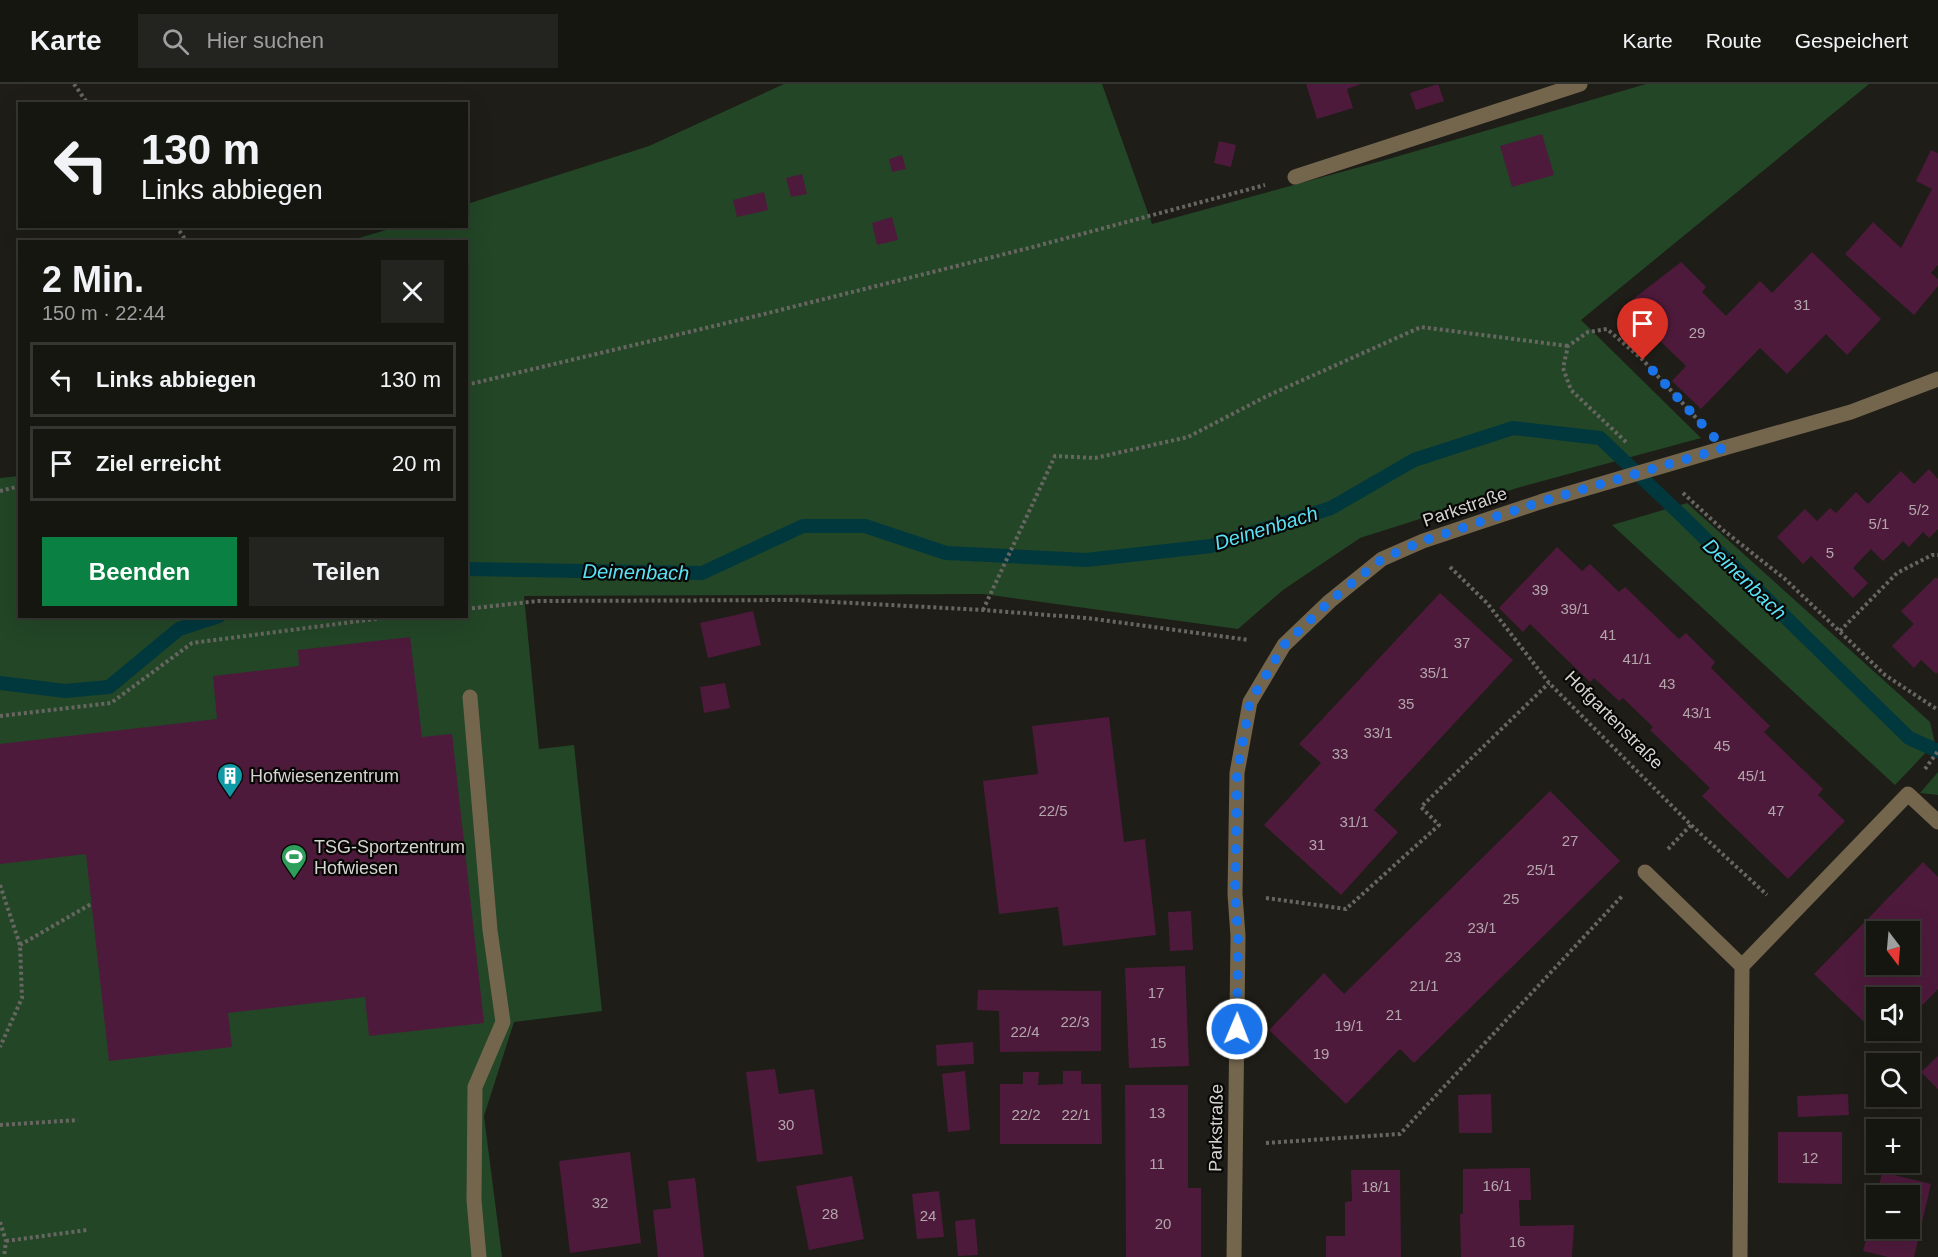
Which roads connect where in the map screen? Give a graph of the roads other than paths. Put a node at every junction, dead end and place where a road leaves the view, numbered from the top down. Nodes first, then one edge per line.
1 (1580, 84) edge
2 (1295, 177) road end
3 (1938, 379) edge
4 (470, 697) dead end
5 (1938, 822) edge
6 (1645, 872) road end
7 (1742, 966) junction
8 (479, 1257) edge
9 (1234, 1257) edge
10 (1740, 1257) edge

1 - 2 street
3 - 9 street, Parkstraße, bridge
4 - 8 street
5 - 7 street
6 - 7 street
7 - 10 street

